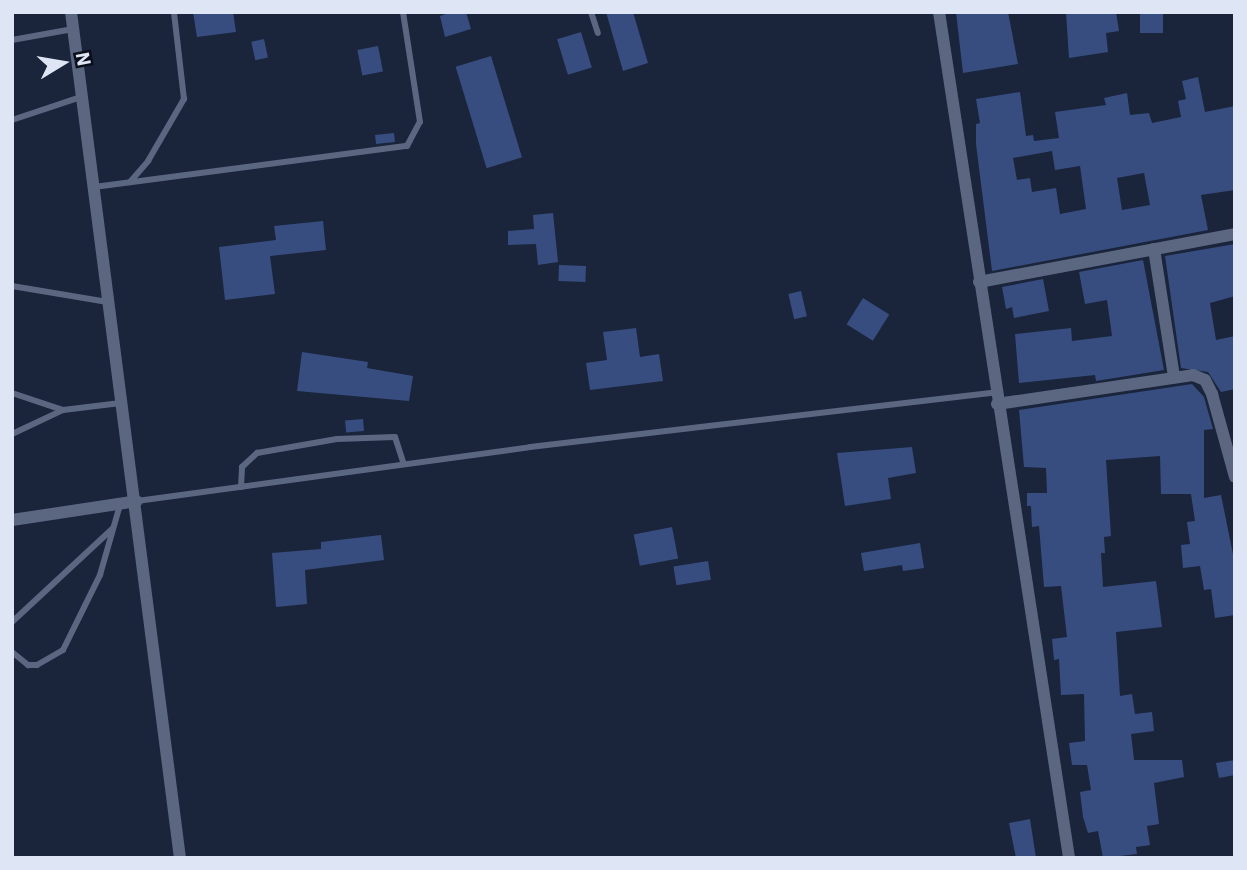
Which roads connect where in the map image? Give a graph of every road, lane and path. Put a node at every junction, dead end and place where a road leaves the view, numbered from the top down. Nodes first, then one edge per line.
1 (71, 12) edge
2 (174, 12) edge
3 (403, 12) edge
4 (591, 12) edge
5 (939, 12) edge
6 (74, 29) junction
7 (598, 33) dead end
8 (12, 40) edge
9 (81, 97) junction
10 (12, 120) edge
11 (130, 183) junction
12 (94, 187) junction
13 (1235, 233) edge
14 (1154, 249) junction
15 (979, 282) junction
16 (12, 286) edge
17 (108, 302) junction
18 (1174, 377) junction
19 (12, 393) edge
20 (996, 398) junction
21 (121, 403) junction
22 (64, 410) junction
23 (1235, 422) edge
24 (1220, 424) junction
25 (12, 434) edge
26 (404, 464) junction
27 (1235, 477) edge
28 (241, 486) junction
29 (137, 501) junction
30 (120, 503) junction
31 (12, 520) edge
32 (113, 528) junction
33 (12, 622) edge
34 (12, 652) edge
35 (180, 858) edge
36 (1069, 858) edge

1 - 6 street
2 - 11 lane
3 - 11 lane
4 - 7 lane
5 - 15 street
6 - 8 lane
6 - 9 street
9 - 10 lane
9 - 12 street
11 - 12 lane
12 - 17 street
13 - 14 street
14 - 15 street
14 - 18 street
15 - 20 street
16 - 17 lane
17 - 21 street
18 - 20 street
18 - 24 street
19 - 22 lane
20 - 26 lane
20 - 36 street
21 - 22 lane
21 - 29 street
22 - 25 lane
23 - 24 street
24 - 27 street
26 - 28 lane
26 - 28 lane
28 - 29 lane
29 - 30 street
29 - 35 street
30 - 31 street
30 - 32 lane
32 - 33 lane
32 - 34 lane

